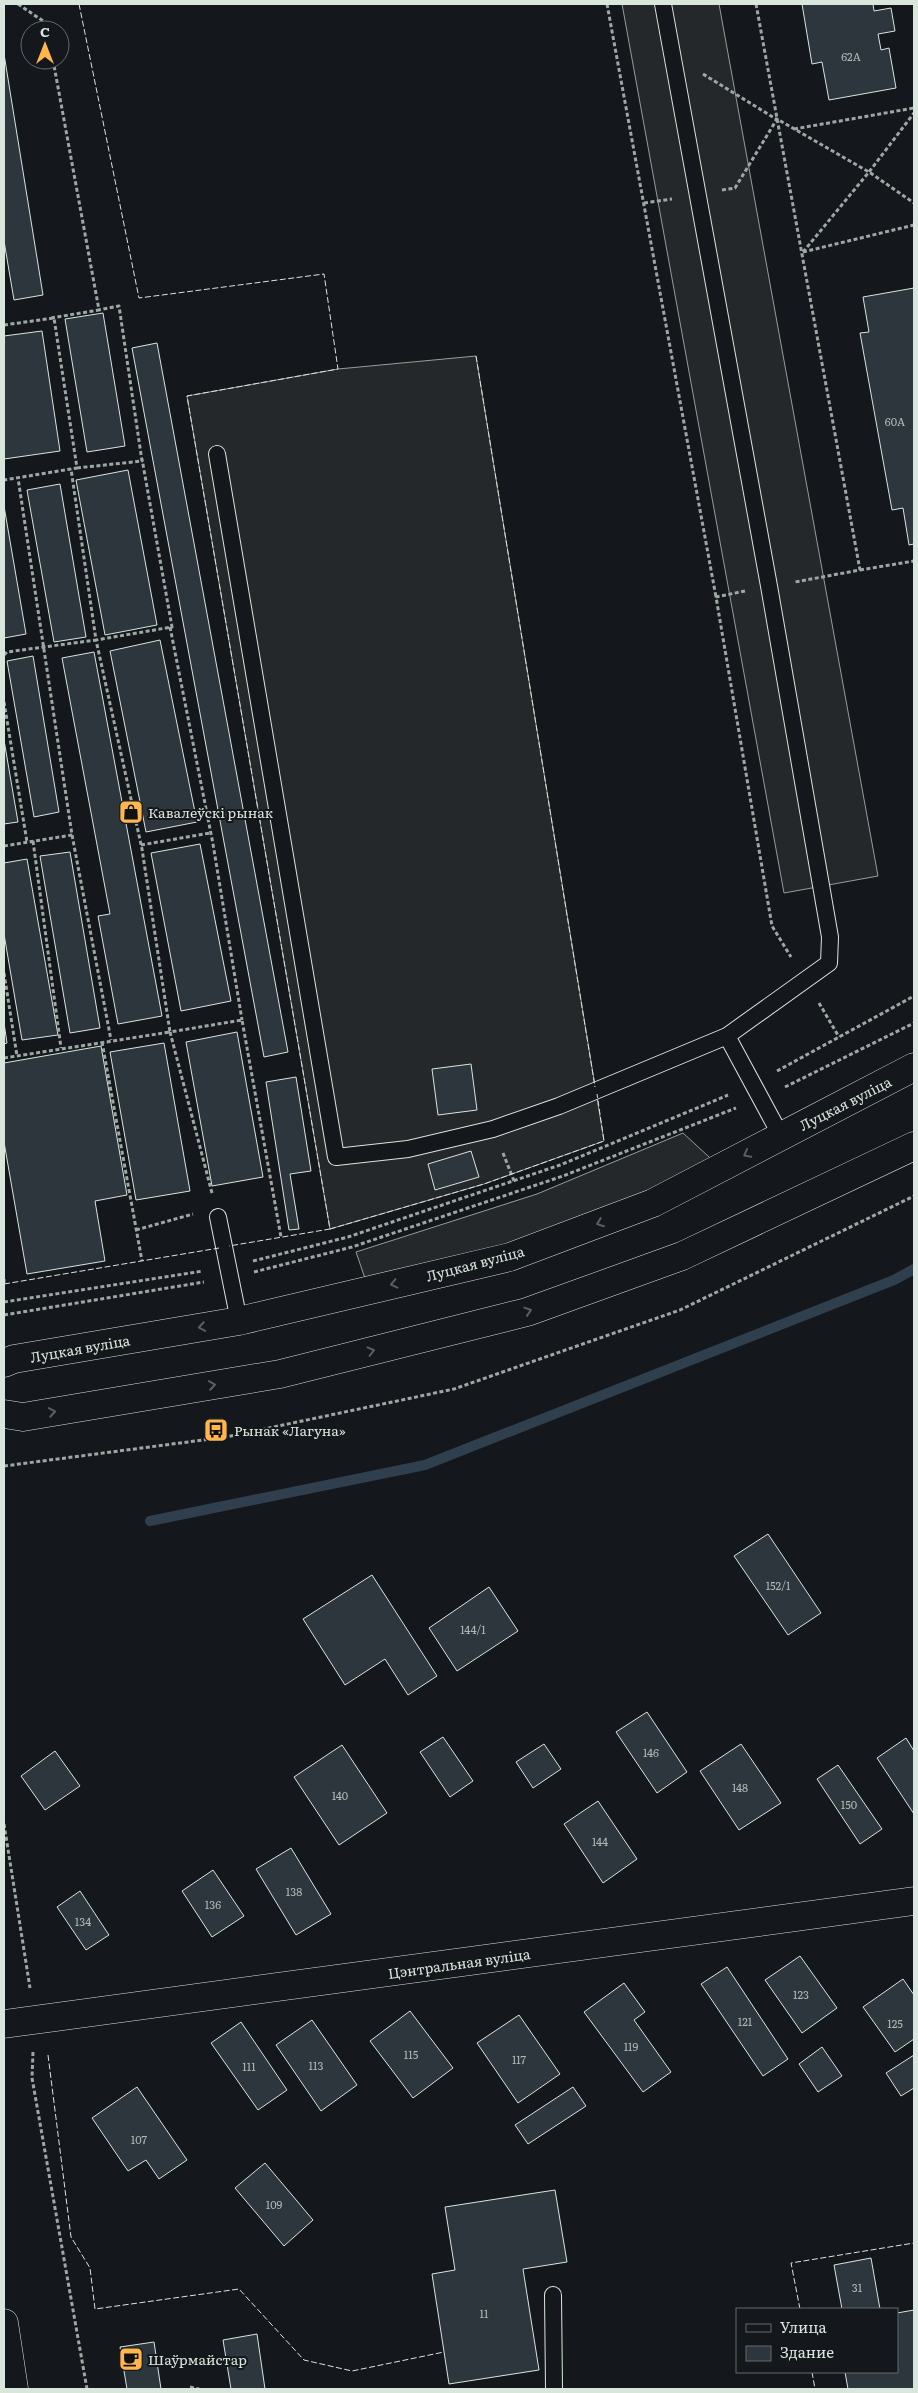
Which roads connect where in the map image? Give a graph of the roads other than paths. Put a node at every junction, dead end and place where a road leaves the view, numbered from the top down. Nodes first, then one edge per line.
1 (663, 4) edge
2 (217, 454) dead end
3 (727, 1036) junction
4 (914, 1067) edge
5 (780, 1136) junction
6 (914, 1146) edge
7 (217, 1212) road end
8 (239, 1321) junction
9 (4, 1363) edge
10 (4, 1414) edge
11 (914, 1901) edge
12 (4, 2024) edge
13 (553, 2295) dead end
14 (4, 2324) edge
15 (14, 2389) edge
16 (554, 2389) edge

1 - 3 lane
2 - 3 lane
3 - 5 lane
4 - 5 street, Луцкая вуліца
5 -> 8 street, Луцкая вуліца
10 -> 6 street
7 - 8 lane
8 -> 9 street, Луцкая вуліца
11 - 12 street, Цэнтральная вуліца
13 - 16 lane
14 - 15 street

